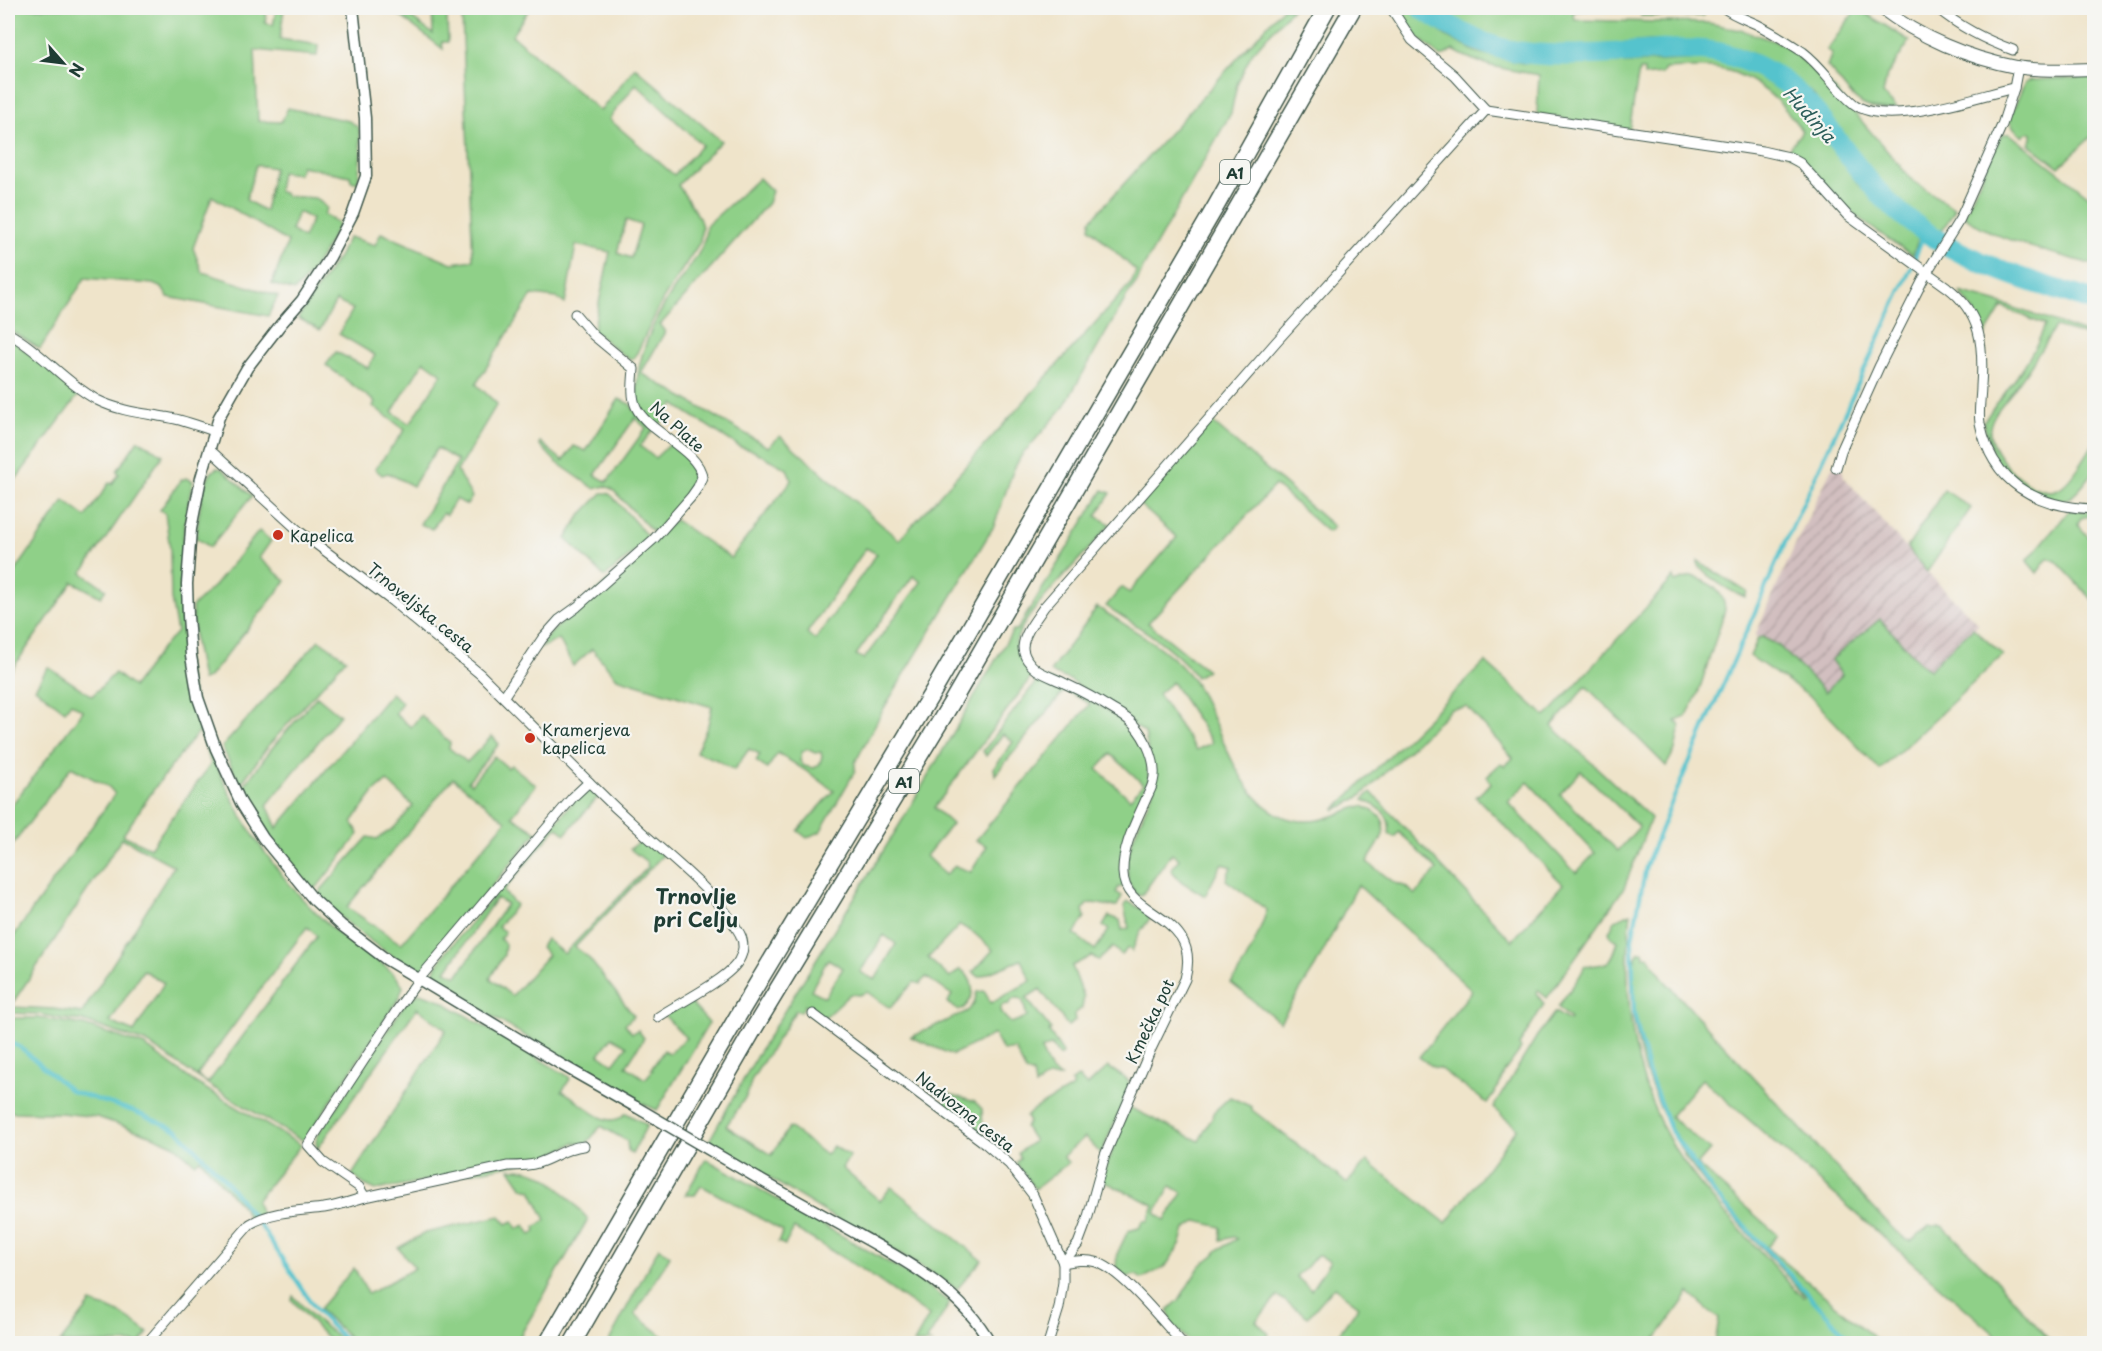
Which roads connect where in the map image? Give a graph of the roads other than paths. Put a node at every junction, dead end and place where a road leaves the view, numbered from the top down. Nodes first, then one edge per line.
1 (353, 8) edge
2 (1328, 8) edge
3 (1353, 8) edge
4 (1391, 8) edge
5 (1724, 8) edge
6 (1881, 8) edge
7 (1936, 8) edge
8 (2013, 50) dead end
9 (2018, 67) junction
10 (2094, 69) edge
11 (2014, 88) junction
12 (1486, 110) junction
13 (1923, 269) junction
14 (575, 314) dead end
15 (8, 333) edge
16 (214, 431) junction
17 (210, 449) junction
18 (1836, 468) dead end
19 (2094, 509) edge
20 (504, 696) junction
21 (589, 782) junction
22 (419, 979) junction
23 (813, 1014) dead end
24 (657, 1017) dead end
25 (584, 1146) dead end
26 (365, 1197) junction
27 (1063, 1263) junction
28 (146, 1344) edge
29 (547, 1344) edge
30 (572, 1344) edge
31 (991, 1344) edge
32 (1048, 1344) edge
33 (1183, 1344) edge

1 - 16 street
2 - 29 highway, A1
3 - 30 highway, A1
4 - 12 street
5 - 11 street
6 - 9 main road
7 - 8 street
9 - 10 main road
9 - 11 street
11 - 13 street
12 - 13 street
12 - 27 street, Kmečka pot
13 - 18 street
13 - 19 street
14 - 20 street, Na Plate
15 - 16 street
16 - 17 street
17 - 20 street, Trnoveljska cesta
17 - 22 street
20 - 21 street, Trnoveljska cesta
21 - 22 street
21 - 24 street, Trnoveljska cesta
22 - 26 street
22 - 31 street, bridge
23 - 27 street, Nadvozna cesta
25 - 26 street
26 - 28 street
27 - 32 street
27 - 33 street

